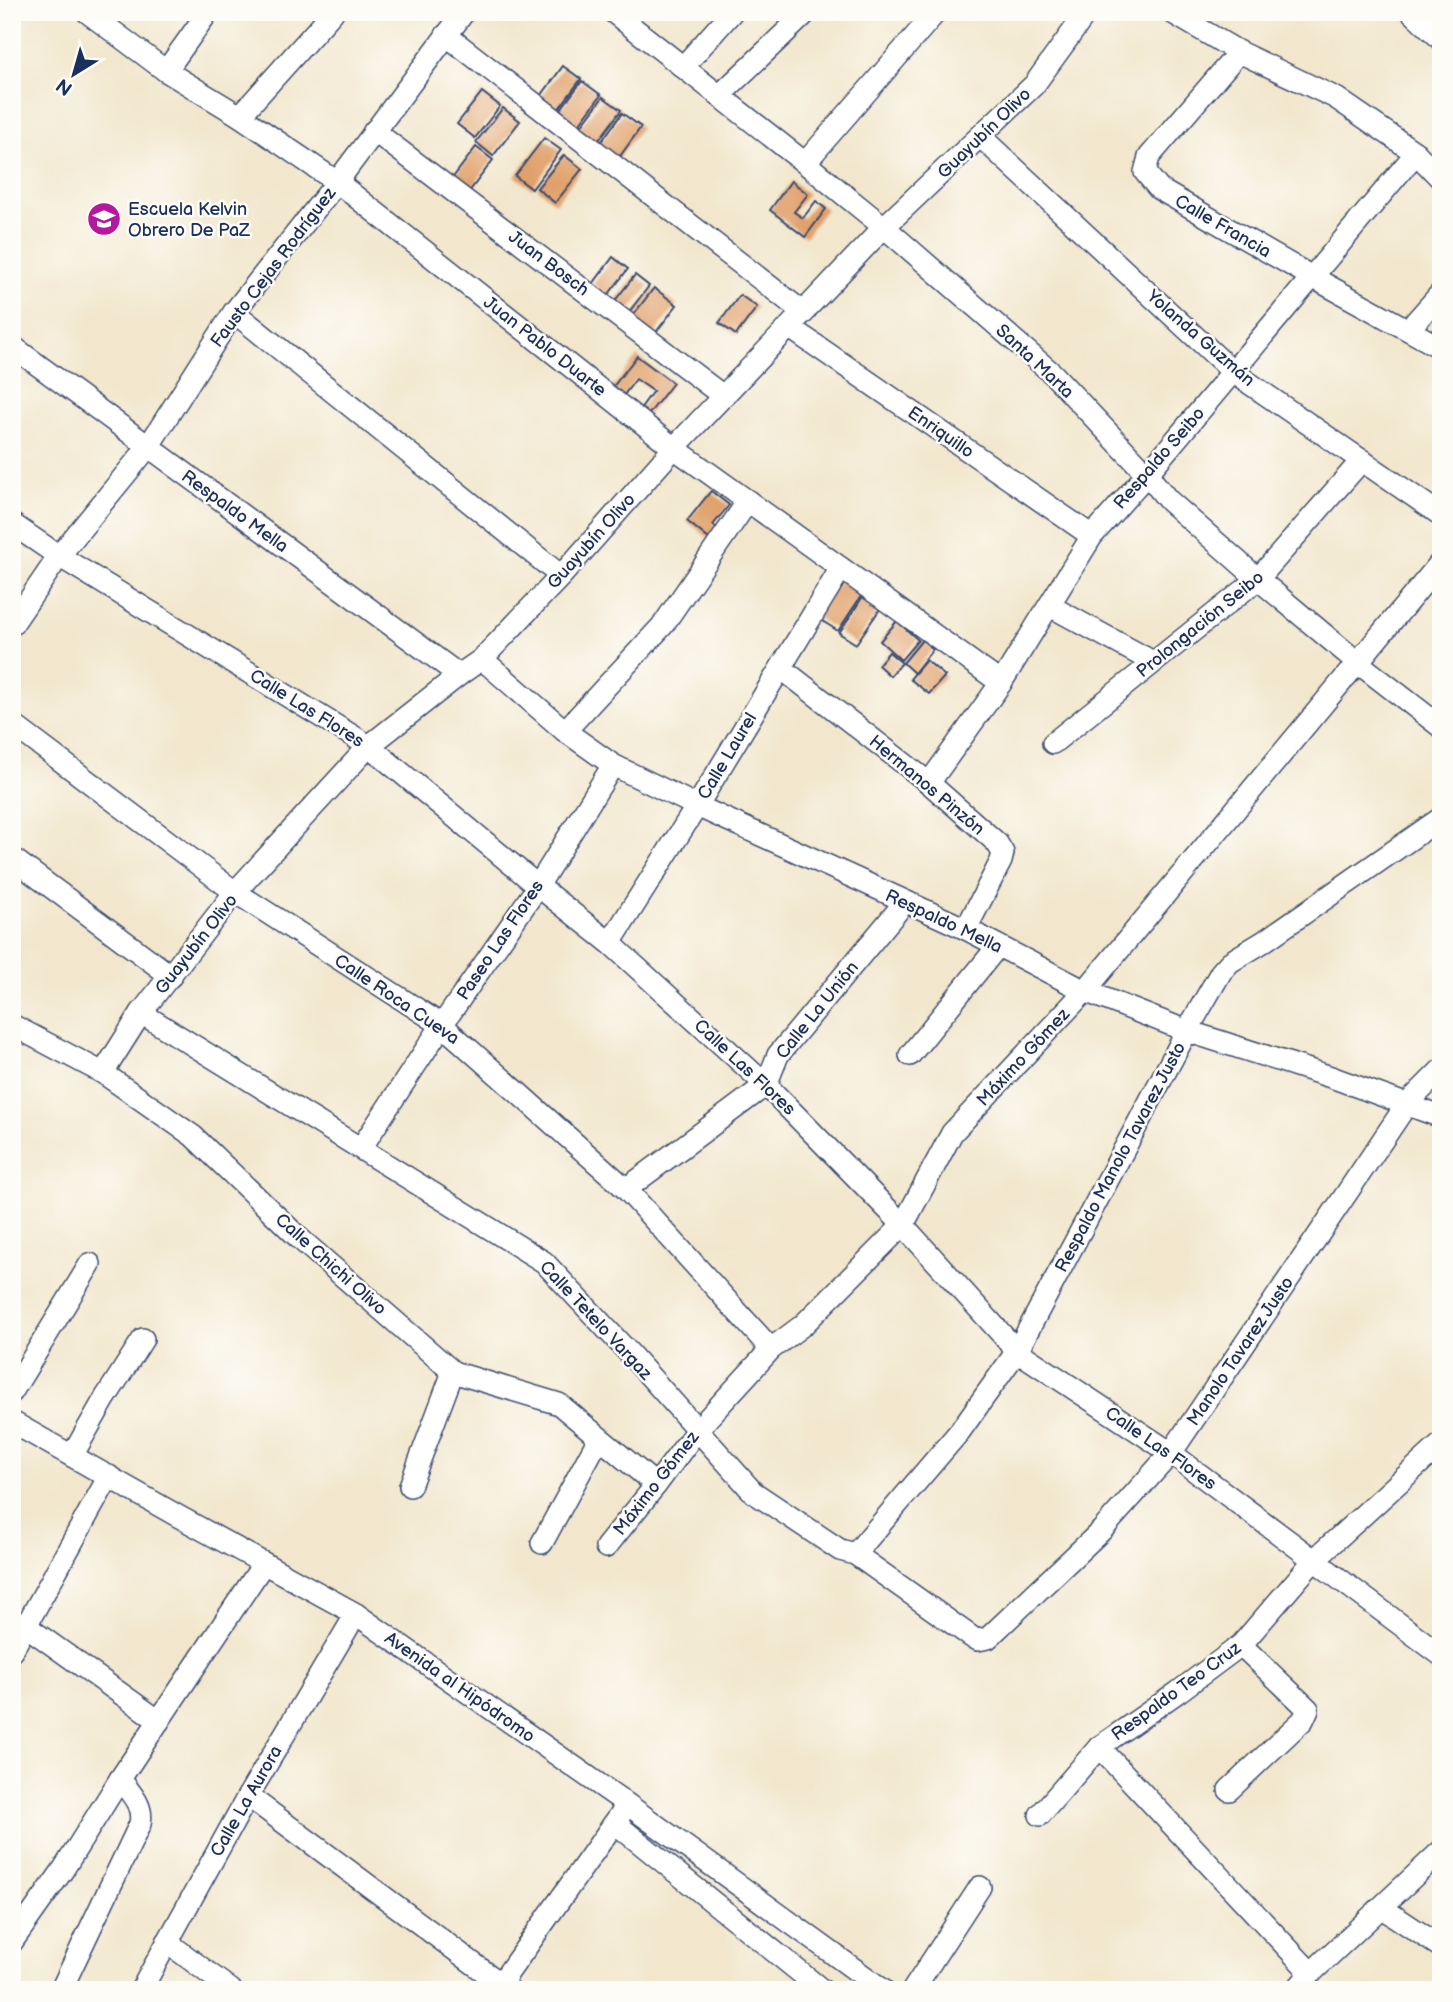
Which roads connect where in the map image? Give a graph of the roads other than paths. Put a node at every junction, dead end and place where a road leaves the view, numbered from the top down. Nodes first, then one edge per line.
1 (87, 12) edge
2 (208, 12) edge
3 (333, 12) edge
4 (464, 12) edge
5 (613, 12) edge
6 (732, 12) edge
7 (807, 12) edge
8 (936, 12) edge
9 (1087, 12) edge
10 (1171, 12) edge
11 (1412, 12) edge
12 (446, 35) junction
13 (1441, 39) edge
14 (1239, 52) junction
15 (683, 67) junction
16 (166, 71) junction
17 (719, 96) junction
18 (240, 116) junction
19 (374, 131) junction
20 (981, 137) junction
21 (1416, 153) junction
22 (805, 163) junction
23 (1441, 179) edge
24 (337, 182) junction
25 (884, 228) junction
26 (1312, 277) junction
27 (1441, 293) edge
28 (234, 312) junction
29 (797, 320) junction
30 (1409, 329) junction
31 (12, 346) edge
32 (1441, 348) edge
33 (1233, 372) junction
34 (723, 396) junction
35 (148, 447) junction
36 (674, 448) junction
37 (1362, 460) junction
38 (1147, 474) junction
39 (748, 501) junction
40 (1441, 515) edge
41 (12, 524) edge
42 (1092, 536) junction
43 (60, 555) junction
44 (1441, 562) edge
45 (841, 568) junction
46 (561, 576) junction
47 (1258, 579) junction
48 (1050, 606) junction
49 (12, 625) edge
50 (482, 659) junction
51 (1153, 662) junction
52 (1357, 662) junction
53 (781, 668) junction
54 (459, 675) junction
55 (1001, 683) junction
56 (12, 724) edge
57 (1441, 727) edge
58 (565, 731) junction
59 (1053, 743) dead end
60 (369, 746) junction
61 (613, 765) junction
62 (929, 783) junction
63 (697, 806) junction
64 (1441, 818) edge
65 (12, 858) edge
66 (538, 886) junction
67 (235, 892) junction
68 (905, 902) junction
69 (966, 929) junction
70 (610, 943) junction
71 (998, 946) junction
72 (171, 976) junction
73 (1085, 991) junction
74 (141, 1013) junction
75 (12, 1025) edge
76 (442, 1025) junction
77 (1187, 1031) junction
78 (910, 1055) dead end
79 (1441, 1070) edge
80 (103, 1073) junction
81 (766, 1085) junction
82 (1407, 1104) junction
83 (1441, 1117) edge
84 (361, 1148) junction
85 (626, 1189) junction
86 (903, 1225) junction
87 (90, 1264) dead end
88 (143, 1339) dead end
89 (771, 1349) junction
90 (1017, 1351) junction
91 (453, 1372) junction
92 (12, 1392) edge
93 (14, 1427) edge
94 (697, 1430) junction
95 (600, 1438) junction
96 (1441, 1444) edge
97 (1171, 1453) junction
98 (72, 1456) junction
99 (109, 1476) junction
100 (656, 1485) junction
101 (410, 1486) dead end
102 (542, 1543) dead end
103 (606, 1546) dead end
104 (855, 1554) junction
105 (1315, 1559) junction
106 (264, 1563) junction
107 (356, 1614) junction
108 (26, 1626) junction
109 (984, 1640) joint
110 (1241, 1645) junction
111 (12, 1651) edge
112 (1441, 1655) edge
113 (159, 1721) junction
114 (1099, 1747) junction
115 (120, 1779) junction
116 (1228, 1790) dead end
117 (248, 1796) junction
118 (627, 1804) junction
119 (1040, 1815) dead end
120 (615, 1823) junction
121 (1441, 1851) edge
122 (980, 1887) dead end
123 (1382, 1908) junction
124 (12, 1942) edge
125 (167, 1942) junction
126 (1441, 1947) edge
127 (1311, 1973) junction
128 (502, 1988) edge
129 (61, 1990) edge
130 (141, 1990) edge
131 (231, 1990) edge
132 (822, 1990) edge
133 (883, 1990) edge
134 (913, 1990) edge
135 (1296, 1990) edge

1 - 16 street, Juan Pablo Duarte
2 - 16 street
3 - 18 street
4 - 12 street, Fausto Cejas Rodríguez
5 - 15 street, Santa Marta
6 - 15 street
7 - 17 street
8 - 22 street
9 - 20 street, Guayubín Olivo
10 - 14 street
11 - 13 street
12 - 19 street, Fausto Cejas Rodríguez
12 - 29 street, Enriquillo
14 - 21 street
14 - 26 street, Calle Francia
15 - 17 street, Santa Marta
16 - 18 street, Juan Pablo Duarte
17 - 22 street, Santa Marta
18 - 24 street, Juan Pablo Duarte
19 - 24 street, Fausto Cejas Rodríguez
19 - 34 street, Juan Bosch
20 - 25 street, Guayubín Olivo
20 - 33 street, Yolanda Guzmán
21 - 23 street
21 - 26 street, Respaldo Seibo
22 - 25 street, Santa Marta
24 - 28 street, Fausto Cejas Rodríguez
24 - 36 street, Juan Pablo Duarte
25 - 29 street, Guayubín Olivo
25 - 38 street, Santa Marta
26 - 30 street, Calle Francia
26 - 33 street, Respaldo Seibo
27 - 30 street
28 - 35 street, Fausto Cejas Rodríguez
28 - 46 street
29 - 34 street, Guayubín Olivo
29 - 42 street, Enriquillo
30 - 32 street, Calle Francia
31 - 35 street, Respaldo Mella
33 - 37 street, Yolanda Guzmán
33 - 38 street, Respaldo Seibo
34 - 36 street, Guayubín Olivo
35 - 43 street, Fausto Cejas Rodríguez
35 - 54 street, Respaldo Mella
36 - 39 street, Juan Pablo Duarte
36 - 46 street, Guayubín Olivo
37 - 40 street, Yolanda Guzmán
37 - 47 street, Prolongación Seibo
38 - 42 street, Respaldo Seibo
38 - 47 street, Santa Marta
39 - 45 street, Juan Pablo Duarte
39 - 58 street
41 - 43 street, Calle Las Flores
42 - 48 street, Respaldo Seibo
43 - 49 street, Fausto Cejas Rodríguez
43 - 60 street, Calle Las Flores
44 - 52 street, Máximo Gómez
45 - 53 street, Calle Laurel
45 - 55 street, Juan Pablo Duarte
46 - 50 street, Guayubín Olivo
47 - 51 street, Prolongación Seibo
47 - 52 street, Santa Marta
48 - 51 street
48 - 55 street, Respaldo Seibo
50 - 54 street, Guayubín Olivo
50 - 58 street, Respaldo Mella
51 - 59 street, Prolongación Seibo
52 - 57 street, Santa Marta
52 - 73 street, Máximo Gómez
53 - 62 street, Hermanos Pinzón
53 - 63 street, Calle Laurel
54 - 60 street, Guayubín Olivo
55 - 62 street, Respaldo Seibo
56 - 67 street, Calle Roca Cueva
58 - 61 street, Respaldo Mella
60 - 66 street, Calle Las Flores
60 - 67 street, Guayubín Olivo
61 - 63 street, Respaldo Mella
61 - 66 street, Paseo Las Flores
62 - 69 street, Hermanos Pinzón
63 - 68 street, Respaldo Mella
63 - 70 street, Calle Laurel
64 - 77 street, Respaldo Manolo Tavarez Justo
65 - 72 street
66 - 70 street, Calle Las Flores
66 - 76 street, Paseo Las Flores
67 - 72 street, Guayubín Olivo
67 - 76 street, Calle Roca Cueva
68 - 69 street, Respaldo Mella
68 - 81 street, Calle La Unión
69 - 71 street, Respaldo Mella
70 - 81 street, Calle Las Flores
71 - 73 street, Respaldo Mella
71 - 78 street
72 - 74 street, Guayubín Olivo
73 - 77 street, Respaldo Mella
73 - 86 street, Máximo Gómez
74 - 80 street, Guayubín Olivo
74 - 84 street, Calle Tetelo Vargaz
75 - 80 street, Calle Chichi Olivo
76 - 84 street, Paseo Las Flores
76 - 85 street, Calle Roca Cueva
77 - 82 street, Respaldo Mella
77 - 90 street, Respaldo Manolo Tavarez Justo
79 - 82 street, Manolo Tavarez Justo
80 - 91 street, Calle Chichi Olivo
81 - 85 street
81 - 86 street, Calle Las Flores
82 - 83 street, Respaldo Mella
82 - 97 street, Manolo Tavarez Justo
84 - 94 street, Calle Tetelo Vargaz
85 - 89 street, Calle Roca Cueva
86 - 89 street, Máximo Gómez
86 - 90 street, Calle Las Flores
87 - 92 street
88 - 98 street
89 - 94 street, Máximo Gómez
90 - 97 street, Calle Las Flores
90 - 104 street, Respaldo Manolo Tavarez Justo
91 - 95 street, Calle Chichi Olivo
91 - 101 street
93 - 98 street, Avenida al Hipódromo
94 - 100 street, Máximo Gómez
94 - 104 street, Calle Tetelo Vargaz
95 - 100 street, Calle Chichi Olivo
95 - 102 street
96 - 105 street, Respaldo Teo Cruz
97 - 105 street, Calle Las Flores
97 - 109 street, Manolo Tavarez Justo
98 - 99 street, Avenida al Hipódromo
99 - 106 street, Avenida al Hipódromo
99 - 108 street
100 - 103 street, Máximo Gómez
104 - 109 street, Calle Tetelo Vargaz
105 - 110 street, Respaldo Teo Cruz
105 - 112 street, Calle Las Flores
106 - 107 street, Avenida al Hipódromo
106 - 113 street
107 - 117 street, Calle La Aurora
107 - 118 street, Avenida al Hipódromo
108 - 111 street
108 - 113 street
110 - 114 street, Respaldo Teo Cruz
110 - 116 street
113 - 115 street
114 - 119 street
114 - 127 street, Respaldo Teo Cruz
115 - 124 street
115 - 129 street
117 - 125 street, Calle La Aurora
117 - 128 street
118 - 120 street
118 - 133 street, Avenida al Hipódromo
120 - 128 street
120 - 132 street
121 - 123 street
122 - 134 street
123 - 126 street
123 - 127 street
125 - 130 street, Calle La Aurora
125 - 131 street
127 - 135 street

